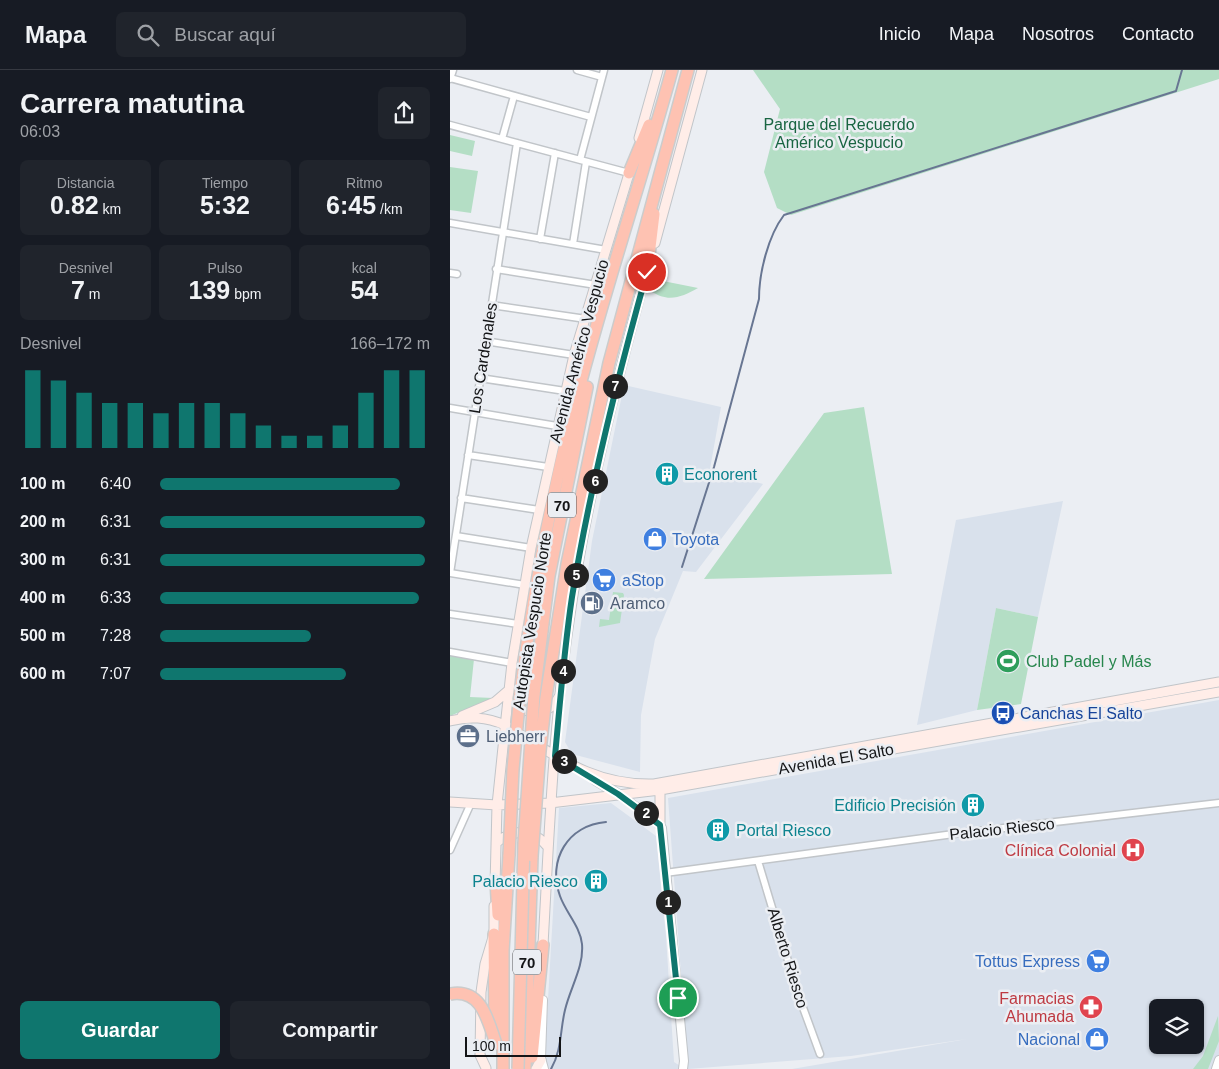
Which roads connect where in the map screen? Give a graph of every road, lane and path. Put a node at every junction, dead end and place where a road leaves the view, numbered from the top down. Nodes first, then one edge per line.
1 (454, 70) edge
2 (577, 70) edge
3 (658, 70) edge
4 (672, 70) edge
5 (688, 70) edge
6 (702, 70) edge
7 (603, 73) edge
8 (450, 78) edge
9 (666, 90) junction
10 (514, 96) junction
11 (591, 117) junction
12 (450, 125) edge
13 (502, 139) junction
14 (518, 143) junction
15 (555, 153) junction
16 (583, 161) junction
17 (629, 173) junction
18 (658, 181) junction
19 (450, 223) edge
20 (502, 232) junction
21 (540, 239) junction
22 (573, 244) junction
23 (606, 250) junction
24 (496, 269) junction
25 (647, 272) junction
26 (596, 285) junction
27 (491, 305) junction
28 (600, 317) junction
29 (586, 319) junction
30 (485, 341) junction
31 (574, 355) junction
32 (480, 378) junction
33 (565, 391) junction
34 (450, 408) edge
35 (474, 412) junction
36 (557, 426) junction
37 (468, 455) junction
38 (548, 467) junction
39 (462, 498) junction
40 (538, 510) junction
41 (456, 536) junction
42 (531, 548) junction
43 (450, 573) edge
44 (524, 585) junction
45 (450, 614) edge
46 (518, 624) junction
47 (450, 652) edge
48 (512, 663) junction
49 (1219, 682) edge
50 (515, 692) junction
51 (1219, 692) edge
52 (560, 694) junction
53 (454, 720) edge
54 (505, 725) junction
55 (524, 737) junction
56 (503, 743) junction
57 (555, 756) junction
58 (585, 773) junction
59 (660, 790) junction
60 (618, 794) junction
61 (450, 802) edge
62 (1219, 802) edge
63 (472, 803) junction
64 (550, 803) junction
65 (497, 805) junction
66 (660, 825) junction
67 (496, 843) junction
68 (548, 848) junction
69 (450, 850) edge
70 (758, 861) junction
71 (666, 873) junction
72 (496, 881) junction
73 (494, 934) junction
74 (543, 945) junction
75 (450, 994) edge
76 (503, 1004) junction
77 (496, 1044) junction
78 (820, 1054) dead end
79 (1219, 1060) edge
80 (543, 1064) edge
81 (491, 1068) edge
82 (503, 1069) edge
83 (518, 1069) edge
84 (524, 1069) edge
85 (530, 1069) edge
86 (536, 1069) edge
87 (683, 1069) edge
88 (1216, 1069) edge

1 - 8 street
2 - 7 street
3 - 17 main road, Avenida Américo Vespucio
4 - 9 highway, Autopista Vespucio Norte / 70
5 - 18 highway, Autopista Vespucio Norte / 70
6 - 25 main road
7 - 11 street
8 - 10 street
9 - 17 highway
9 - 28 highway, Autopista Vespucio Norte / 70
10 - 11 street
10 - 13 street
11 - 16 street
12 - 13 street
13 - 14 street
14 - 15 street
14 - 20 street, Los Cardenales
15 - 16 street
15 - 21 street
16 - 17 street
16 - 22 street
17 - 23 main road, Avenida Américo Vespucio
18 - 25 highway
18 - 84 highway, Autopista Vespucio Norte / 70, bridge
19 - 20 street
20 - 21 street
20 - 24 street, Los Cardenales
21 - 22 street
22 - 23 street
23 - 26 main road, Avenida Américo Vespucio
24 - 26 street
24 - 27 street, Los Cardenales
25 - 52 main road
26 - 29 main road, Avenida Américo Vespucio
27 - 29 street
27 - 30 street, Los Cardenales
28 - 50 highway, Autopista Vespucio Norte
28 - 83 highway, 70, bridge
29 - 31 main road, Avenida Américo Vespucio
30 - 31 street
30 - 32 street, Los Cardenales
31 - 33 main road, Avenida Américo Vespucio
32 - 33 street
32 - 35 street, Los Cardenales
33 - 36 main road, Avenida Américo Vespucio
34 - 35 street
35 - 36 street
35 - 37 street, Los Cardenales
36 - 38 main road, Avenida Américo Vespucio
37 - 38 street
37 - 39 street, Los Cardenales
38 - 40 main road, Avenida Américo Vespucio
39 - 40 street
39 - 41 street, Los Cardenales
40 - 42 main road, Avenida Américo Vespucio
41 - 42 street
41 - 43 street, Los Cardenales
42 - 44 main road, Avenida Américo Vespucio
43 - 44 street
44 - 46 main road, Avenida Américo Vespucio
45 - 46 street
46 - 48 main road, Avenida Américo Vespucio
47 - 48 street
48 - 50 main road, Avenida Américo Vespucio
49 - 58 main road, Avenida El Salto
50 - 52 main road
50 - 53 main road
50 - 54 main road, Avenida Américo Vespucio
50 - 76 highway, Autopista Vespucio Norte, bridge
51 - 59 main road, Avenida El Salto
52 - 57 main road
53 - 54 main road, Avenida El Salto
54 - 55 main road, Avenida El Salto
54 - 56 main road, Avenida Américo Vespucio
55 - 56 main road
55 - 57 main road, Avenida El Salto
56 - 65 main road, Avenida Américo Vespucio
57 - 58 main road, Avenida El Salto
57 - 64 main road
58 - 60 main road
59 - 60 main road, Avenida El Salto
59 - 66 main road
60 - 64 main road, Avenida El Salto
60 - 66 street
61 - 63 main road, Avenida El Salto
62 - 70 street, Palacio Riesco
63 - 65 main road, Avenida El Salto
63 - 69 street
64 - 65 main road, Avenida El Salto
64 - 68 main road
65 - 67 main road, Avenida Américo Vespucio
66 - 71 street
67 - 68 main road
67 - 72 main road, Avenida Américo Vespucio
68 - 74 main road
70 - 71 street, Palacio Riesco
70 - 78 street, Alberto Riesco
71 - 87 street
72 - 73 main road, Avenida Américo Vespucio
72 - 76 highway
73 - 77 highway
73 - 81 main road, Avenida Américo Vespucio
74 - 80 street
74 - 85 highway
75 - 77 highway, bridge
76 - 82 highway, Autopista Vespucio Norte
77 - 81 highway
79 - 88 street
80 - 86 main road

